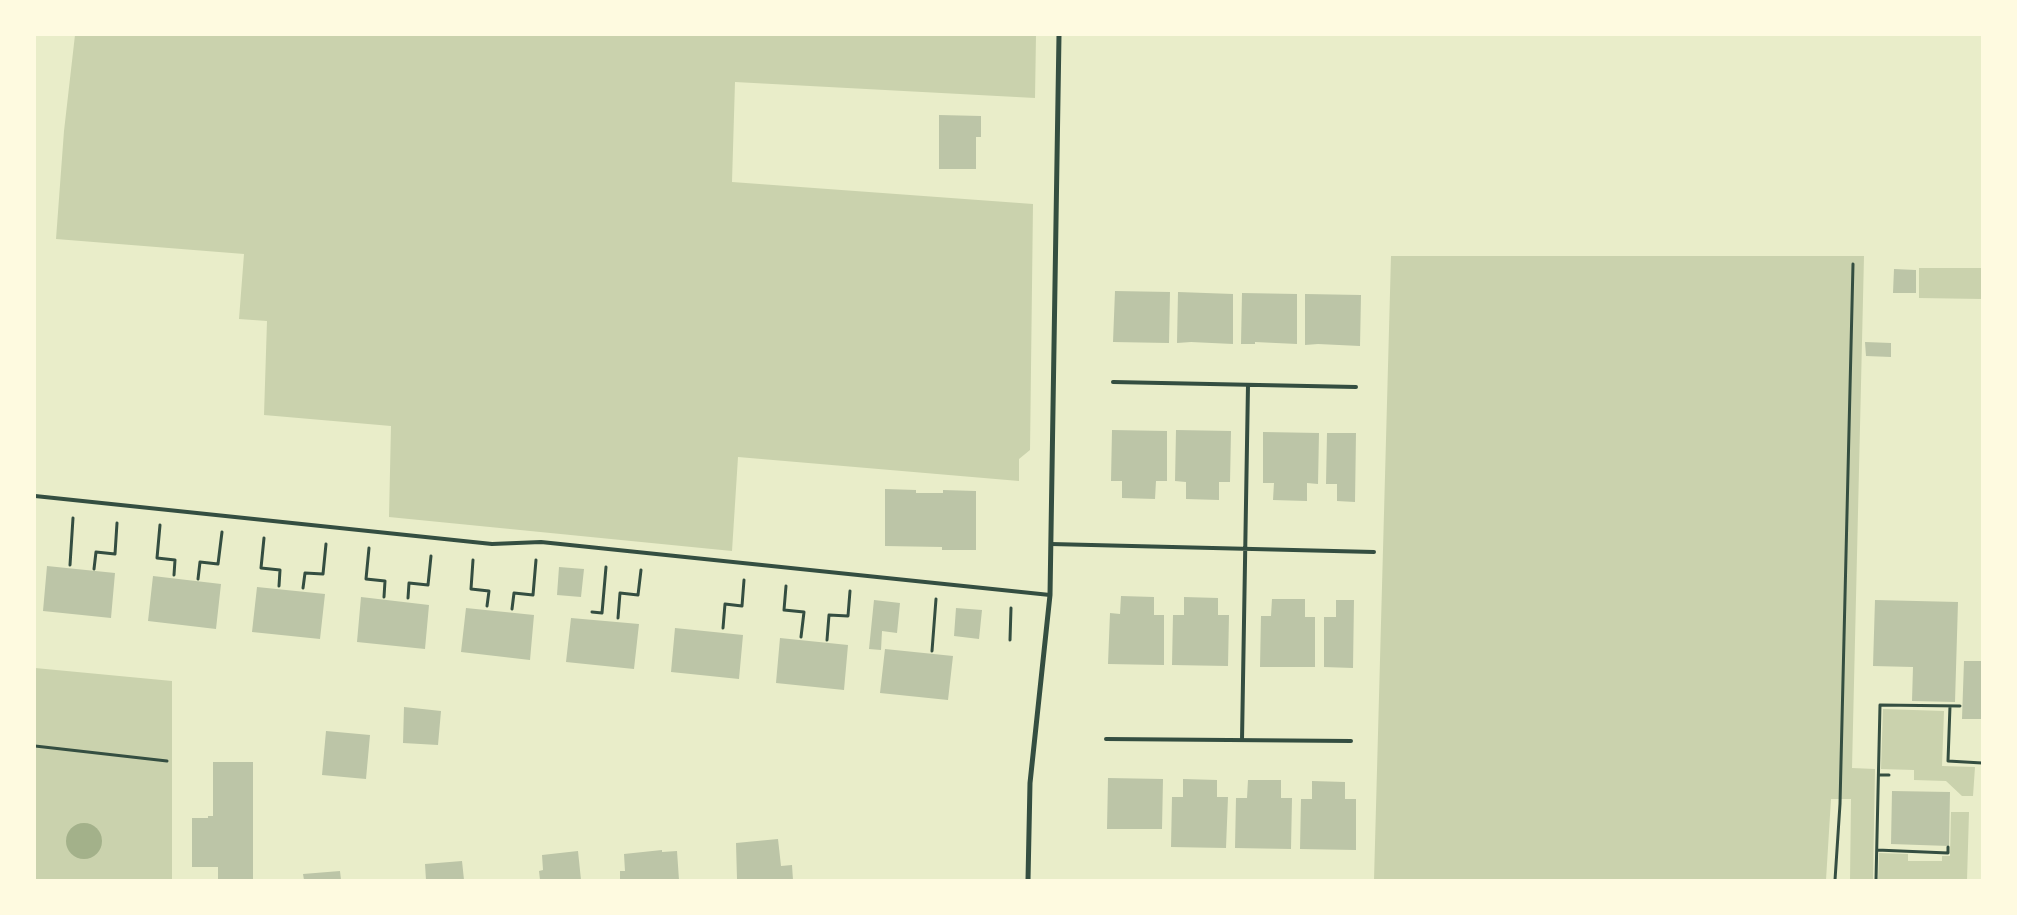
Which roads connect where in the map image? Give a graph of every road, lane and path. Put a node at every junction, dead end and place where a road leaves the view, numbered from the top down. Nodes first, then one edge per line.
1 (1059, 35) edge
2 (1853, 264) dead end
3 (1112, 382) dead end
4 (1248, 385) junction
5 (1356, 387) dead end
6 (35, 496) edge
7 (74, 514) dead end
8 (118, 518) dead end
9 (160, 522) dead end
10 (222, 529) dead end
11 (264, 533) dead end
12 (326, 540) dead end
13 (370, 544) dead end
14 (1051, 544) junction
15 (1246, 549) junction
16 (431, 550) dead end
17 (1374, 552) dead end
18 (474, 554) dead end
19 (537, 554) dead end
20 (606, 561) dead end
21 (70, 565) dead end
22 (641, 565) dead end
23 (94, 569) dead end
24 (174, 575) dead end
25 (745, 575) dead end
26 (198, 579) dead end
27 (787, 579) dead end
28 (279, 586) dead end
29 (850, 586) dead end
30 (303, 588) dead end
31 (937, 594) dead end
32 (1050, 595) junction
33 (384, 597) dead end
34 (408, 598) dead end
35 (1011, 602) dead end
36 (488, 606) dead end
37 (512, 609) dead end
38 (592, 612) dead end
39 (618, 618) dead end
40 (723, 628) dead end
41 (801, 637) dead end
42 (827, 640) dead end
43 (1010, 640) dead end
44 (932, 651) dead end
45 (1950, 706) junction
46 (1960, 706) dead end
47 (1106, 740) dead end
48 (1242, 740) junction
49 (1351, 741) dead end
50 (35, 746) edge
51 (166, 761) dead end
52 (1982, 763) edge
53 (1879, 775) junction
54 (1889, 775) dead end
55 (1948, 846) dead end
56 (1877, 850) junction
57 (1028, 880) edge
58 (1835, 880) edge
59 (1876, 880) edge

1 - 14 street
2 - 58 path
3 - 4 lane
4 - 5 lane
4 - 15 lane
6 - 32 lane
7 - 21 path
8 - 23 path
9 - 24 path
10 - 26 path
11 - 28 path
12 - 30 path
13 - 33 path
14 - 15 lane
14 - 32 street
15 - 17 lane
15 - 48 lane
16 - 34 path
18 - 36 path
19 - 37 path
20 - 38 path
22 - 39 path
25 - 40 path
27 - 41 path
29 - 42 path
31 - 44 path
32 - 57 street
35 - 43 path
45 - 46 path
45 - 52 path
45 - 53 path
47 - 48 lane
48 - 49 lane
50 - 51 path
53 - 54 path
53 - 56 path
55 - 56 path
56 - 59 path

